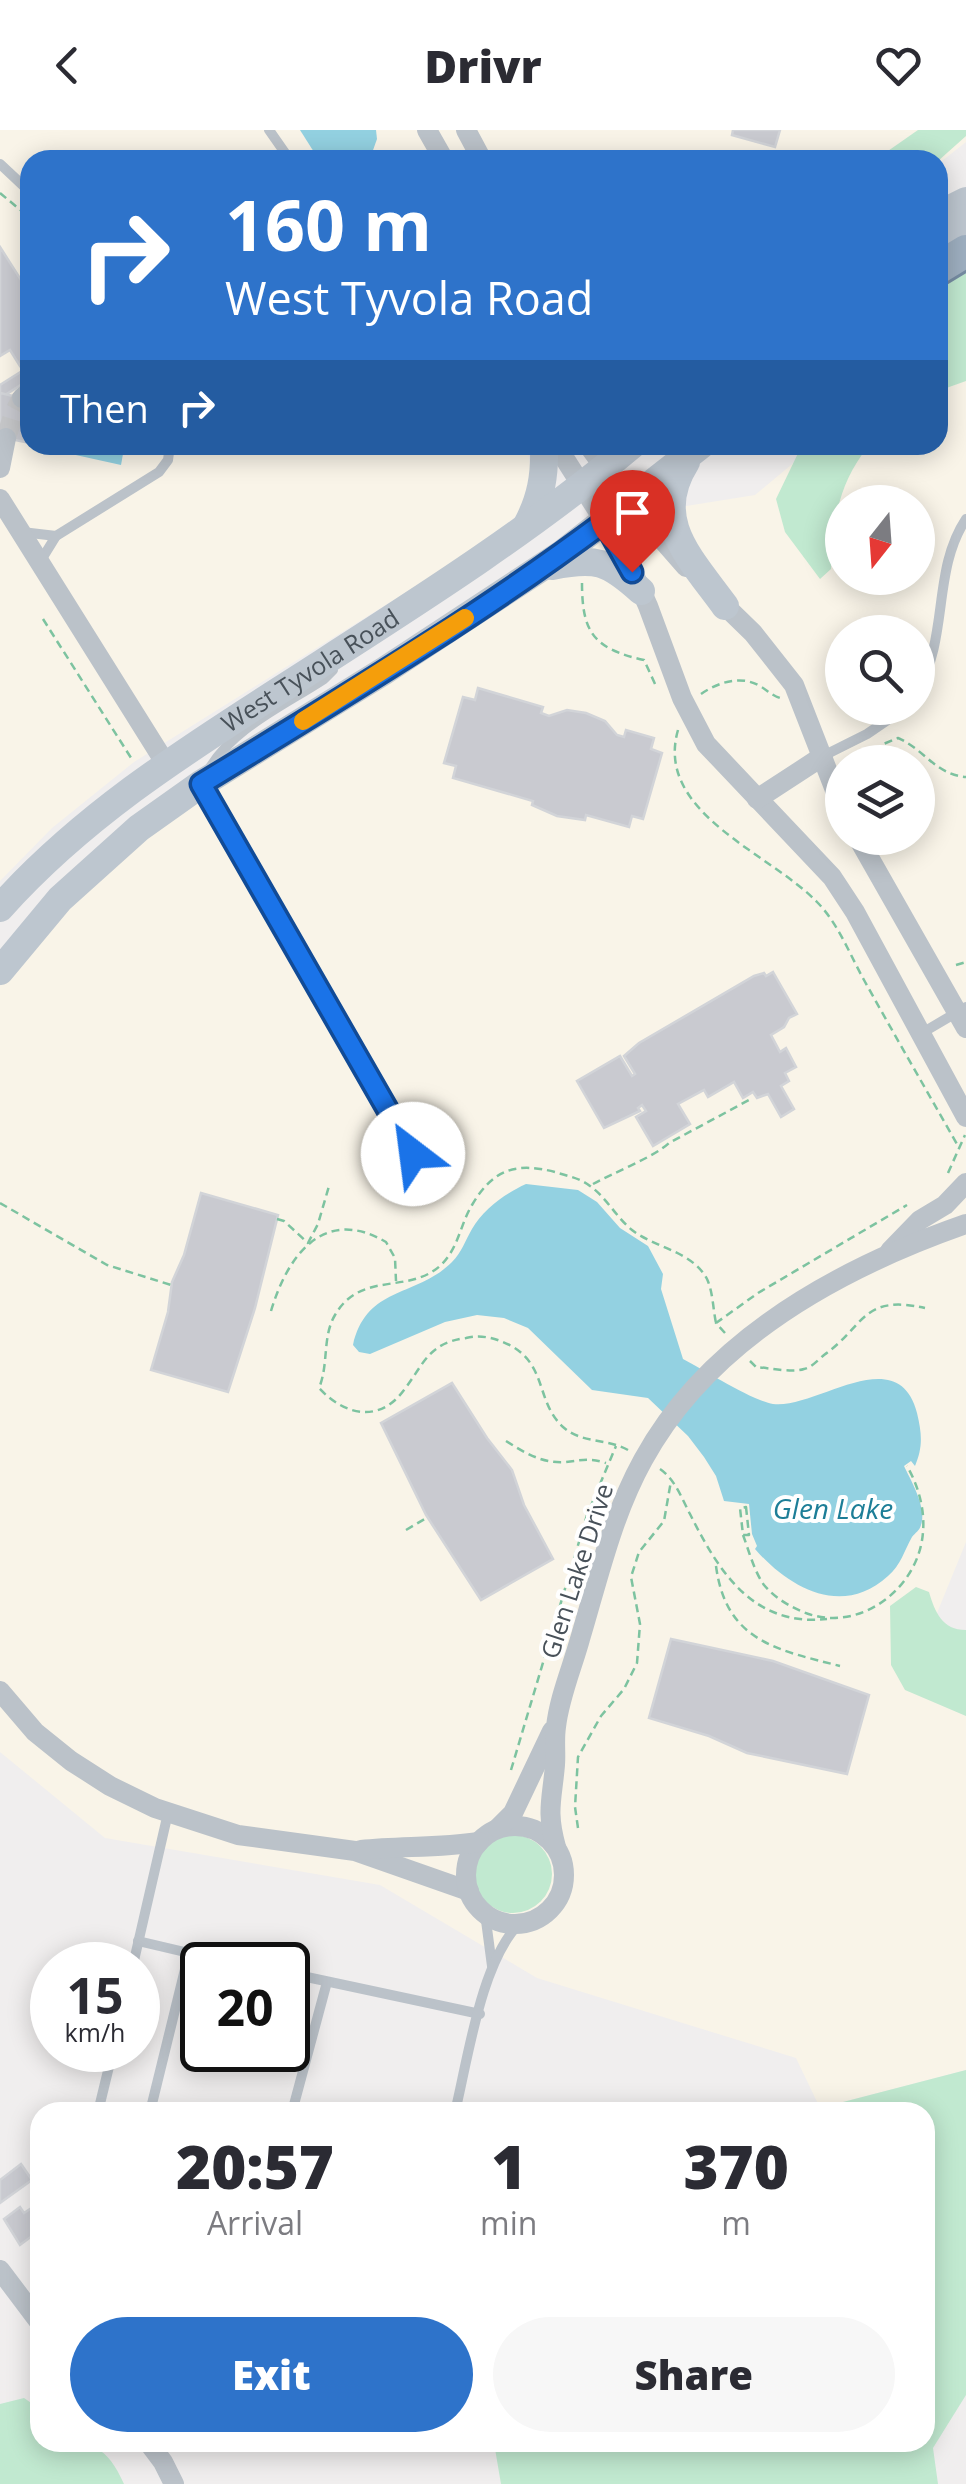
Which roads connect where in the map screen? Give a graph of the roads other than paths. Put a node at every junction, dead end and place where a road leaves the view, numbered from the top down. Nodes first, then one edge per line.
1 (0, 164) edge
2 (20, 183) edge
3 (966, 218) edge
4 (948, 237) edge
5 (6, 438) dead end
6 (169, 455) edge
7 (544, 455) edge
8 (688, 455) edge
9 (692, 455) edge
10 (591, 466) edge
11 (0, 468) edge
12 (0, 499) edge
13 (630, 503) junction
14 (966, 519) edge
15 (604, 522) junction
16 (526, 527) junction
17 (19, 531) junction
18 (56, 536) junction
19 (40, 562) junction
20 (541, 568) junction
21 (641, 591) junction
22 (725, 606) junction
23 (935, 636) edge
24 (363, 637) junction
25 (880, 725) edge
26 (823, 756) junction
27 (825, 761) edge
28 (166, 764) junction
29 (201, 784) junction
30 (758, 799) junction
31 (868, 855) edge
32 (60, 898) junction
33 (0, 908) edge
34 (0, 971) edge
35 (963, 1016) edge
36 (921, 1034) junction
37 (966, 1117) edge
38 (413, 1154) dead end
39 (966, 1183) edge
40 (966, 1224) edge
41 (888, 1252) junction
42 (0, 1691) edge
43 (556, 1725) junction
44 (168, 1813) junction
45 (498, 1828) junction
46 (479, 1842) junction
47 (556, 1847) junction
48 (354, 1851) junction
49 (469, 1891) junction
50 (485, 1913) junction
51 (518, 1924) junction
52 (138, 1941) joint
53 (180, 1950) edge
54 (492, 1966) junction
55 (310, 1979) edge
56 (327, 1982) junction
57 (180, 1989) edge
58 (480, 2014) junction
59 (108, 2072) edge
60 (100, 2102) edge
61 (152, 2102) edge
62 (295, 2102) edge
63 (458, 2102) edge
64 (0, 2270) edge
65 (30, 2310) edge
66 (156, 2452) edge
67 (174, 2484) edge

1 - 2 lane
3 - 4 main road
5 - 11 street
6 - 18 lane
7 - 16 main road
8 - 13 main road, West Tyvola Road
9 - 22 main road
10 - 13 street
10 - 15 street
10 - 16 main road, West Tyvola Road
12 - 17 street
13 - 15 main road, West Tyvola Road
13 - 22 street
14 - 23 lane
15 - 20 main road, West Tyvola Road
15 - 21 street
16 - 24 main road, West Tyvola Road
17 - 18 lane
17 - 19 street
18 - 19 lane
19 - 28 street
20 - 21 main road
20 - 29 main road, West Tyvola Road
21 - 30 street
22 - 26 street
24 - 28 main road, West Tyvola Road
24 - 29 lane
25 - 26 lane
26 - 27 street
26 - 30 street
28 - 32 main road
28 - 33 main road, West Tyvola Road
29 - 32 main road, West Tyvola Road
29 - 38 lane
30 - 36 street
31 - 35 street
32 - 34 main road, West Tyvola Road
35 - 36 lane
36 - 37 street
39 - 41 street, Glen Lake Drive
40 - 41 street, Glen Lake Drive
41 - 43 street, Glen Lake Drive
42 - 44 street
43 - 45 street, Glen Lake Drive
43 - 47 street, Glen Lake Drive
44 - 48 street
44 - 52 lane
45 - 46 street
45 - 47 street
46 - 48 street
46 - 49 street
47 - 51 street
48 - 49 street
49 - 50 street
50 - 51 street
50 - 54 lane
51 - 54 lane
52 - 53 lane
54 - 58 lane
55 - 56 lane
56 - 58 lane
56 - 62 lane
57 - 61 lane
58 - 63 lane
59 - 60 lane
64 - 65 street
66 - 67 street

